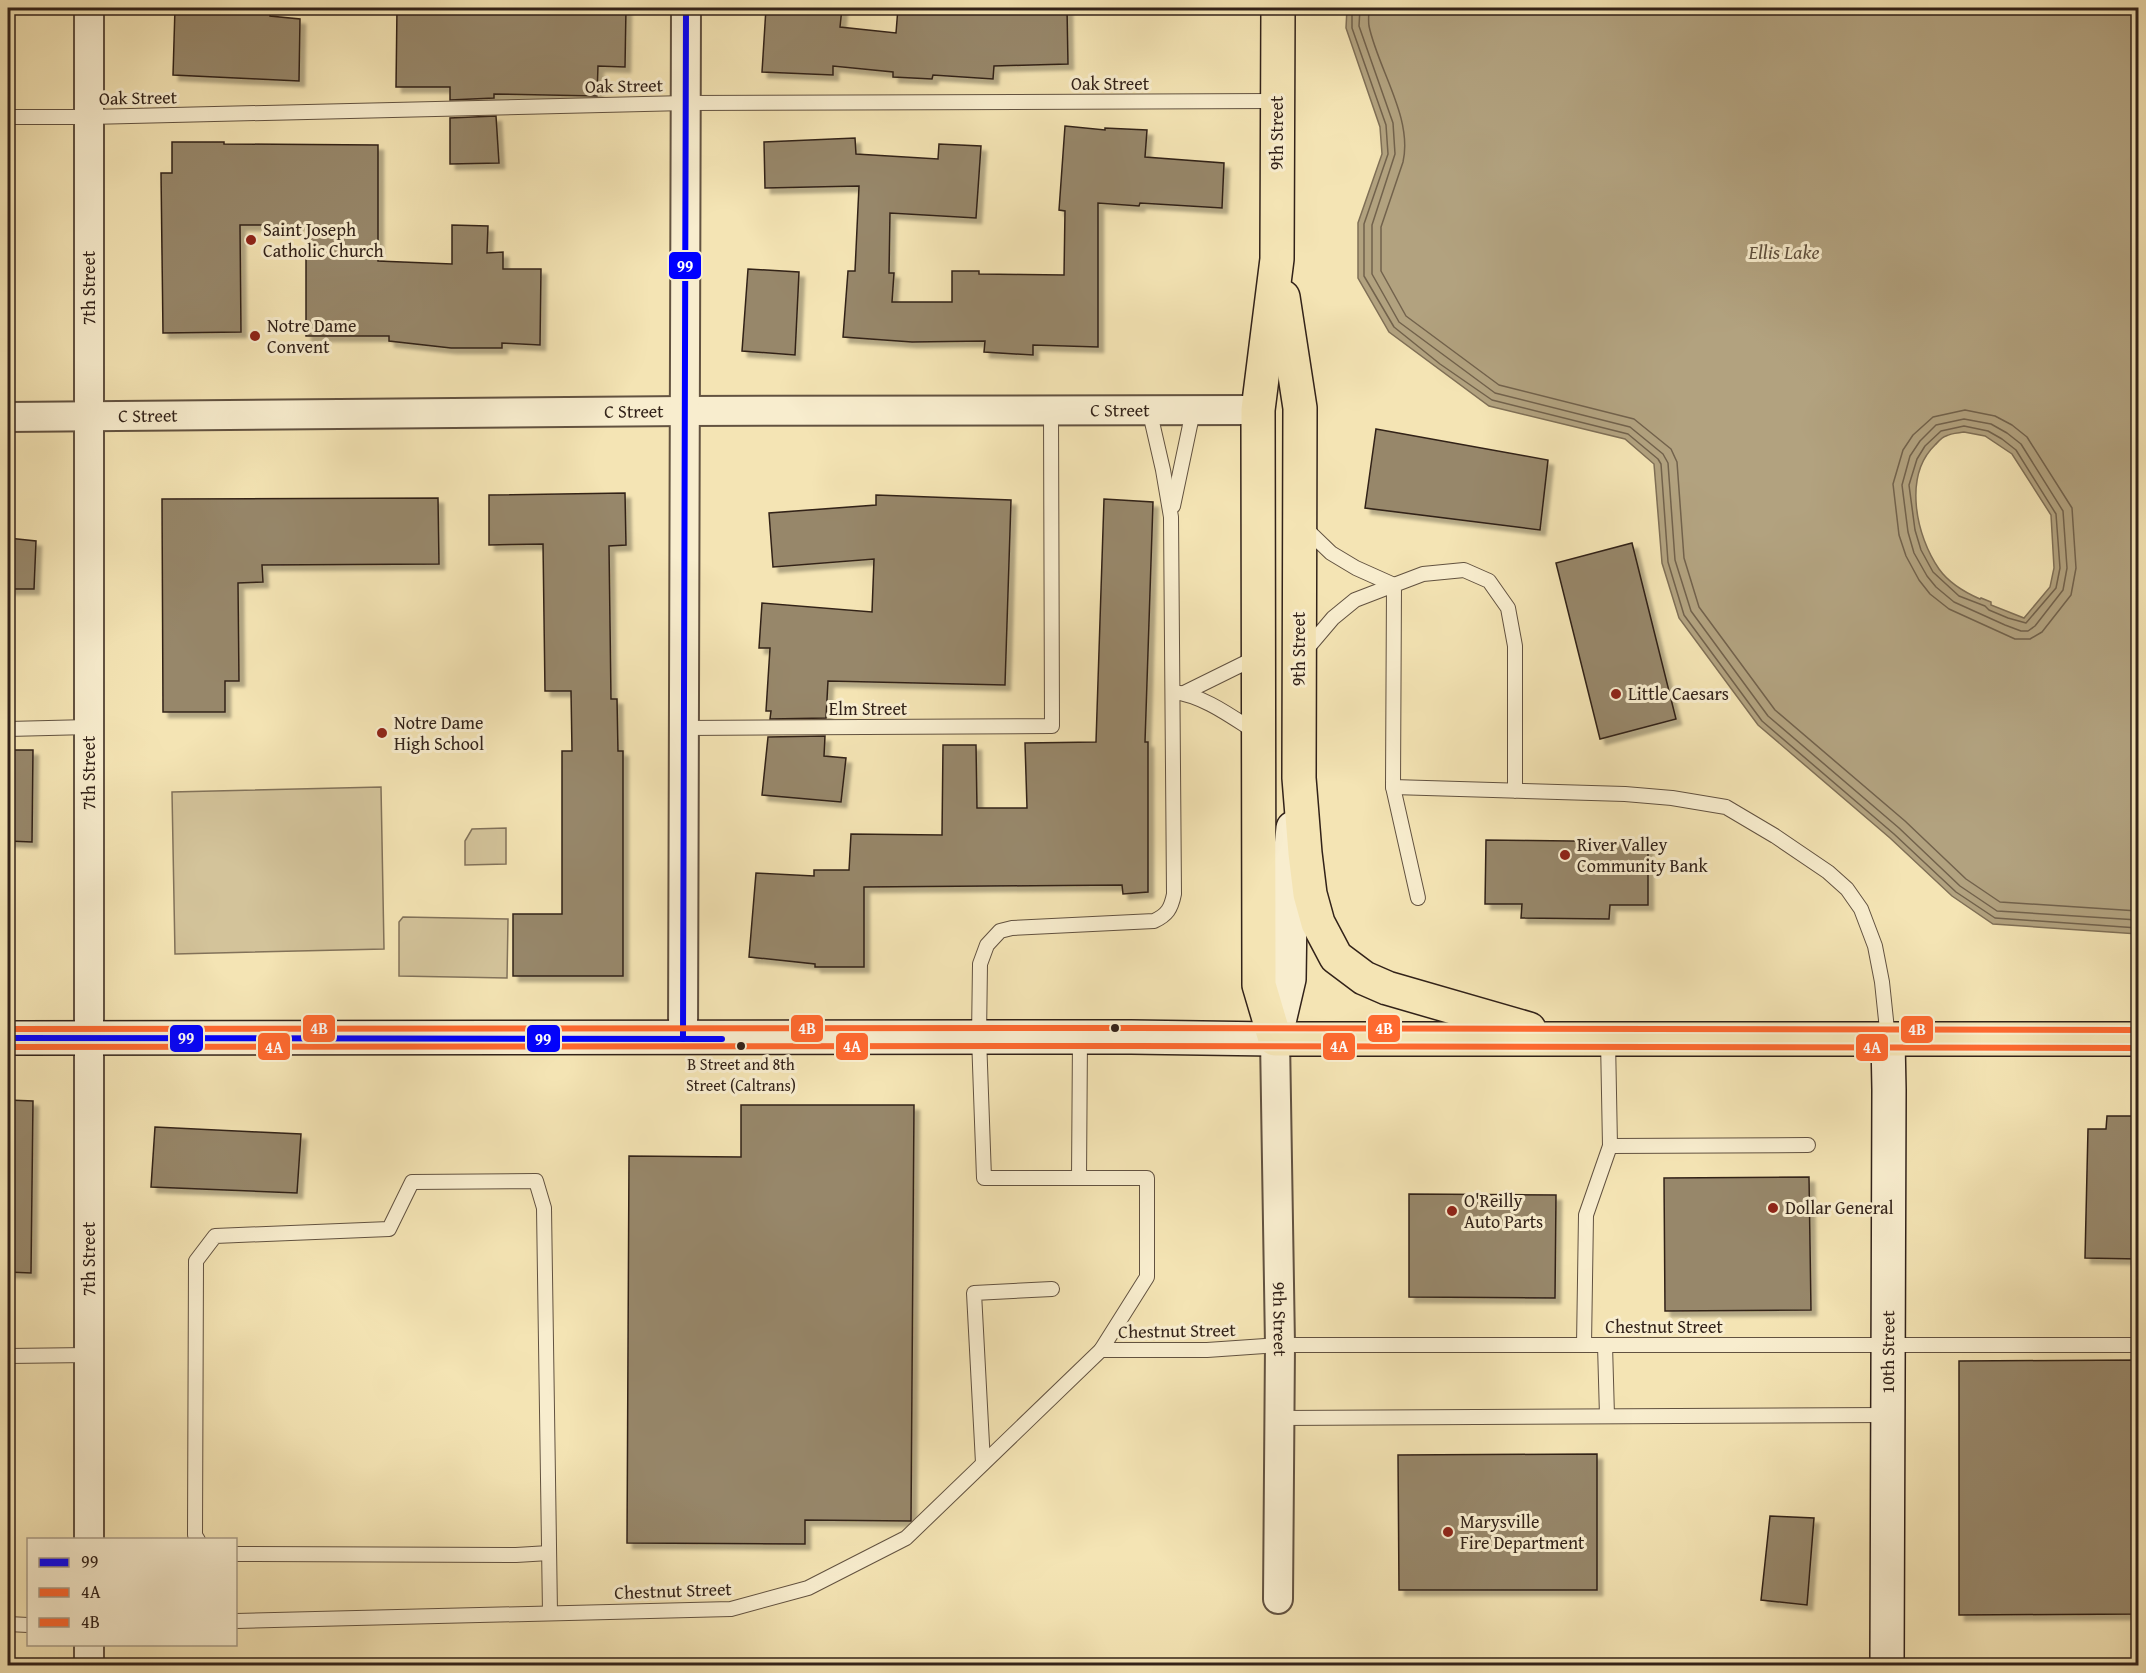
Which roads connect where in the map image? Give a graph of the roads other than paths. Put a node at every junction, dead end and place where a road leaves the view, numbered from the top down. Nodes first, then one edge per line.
1 (89, 8) edge
2 (686, 8) edge
3 (1278, 8) edge
4 (1278, 101) junction
5 (686, 103) junction
6 (8, 117) edge
7 (90, 117) junction
8 (1277, 259) junction
9 (1149, 409) junction
10 (1258, 410) junction
11 (685, 411) junction
12 (1193, 411) junction
13 (1052, 412) junction
14 (8, 417) edge
15 (89, 417) junction
16 (1171, 517) junction
17 (1300, 523) junction
18 (1394, 585) junction
19 (1258, 656) junction
20 (1299, 657) junction
21 (1178, 693) junction
22 (89, 727) junction
23 (684, 728) junction
24 (8, 729) edge
25 (1259, 734) junction
26 (1299, 778) junction
27 (1393, 787) junction
28 (1515, 790) junction
29 (1419, 898) dead end
30 (979, 1037) junction
31 (1080, 1037) junction
32 (8, 1038) edge
33 (89, 1039) junction
34 (684, 1039) junction
35 (1275, 1039) junction
36 (1888, 1039) junction
37 (2139, 1039) edge
38 (1568, 1040) junction
39 (1608, 1040) junction
40 (1808, 1145) dead end
41 (1610, 1146) junction
42 (1079, 1178) junction
43 (1052, 1289) dead end
44 (1280, 1345) junction
45 (1584, 1345) junction
46 (1605, 1345) junction
47 (2139, 1345) edge
48 (1888, 1346) junction
49 (1101, 1350) junction
50 (8, 1356) edge
51 (89, 1356) junction
52 (1888, 1415) junction
53 (1607, 1416) junction
54 (1279, 1418) junction
55 (983, 1463) junction
56 (89, 1538) edge
57 (197, 1538) edge
58 (549, 1553) junction
59 (237, 1554) edge
60 (1278, 1599) dead end
61 (550, 1613) junction
62 (237, 1621) edge
63 (8, 1624) edge
64 (27, 1624) edge
65 (89, 1646) edge
66 (89, 1665) edge
67 (1887, 1665) edge

1 - 7 street, 7th Street
2 - 5 street
3 - 4 highway, 9th Street
4 - 5 lane, Oak Street
4 - 8 highway, 9th Street
5 - 7 lane, Oak Street
5 - 11 street
6 - 7 lane, Oak Street
7 - 15 street, 7th Street
8 - 10 highway, 9th Street
8 - 17 highway, 9th Street
9 - 12 street, C Street
9 - 13 street, C Street
9 - 16 lane
10 - 12 street, C Street
10 - 19 highway, 9th Street
11 - 13 street, C Street
11 - 15 street, C Street
11 - 23 street
12 - 16 lane
13 - 23 lane, Elm Street
14 - 15 street, C Street
15 - 22 street, 7th Street
16 - 21 lane
17 - 18 lane
17 - 20 highway, 9th Street
18 - 20 lane
18 - 27 lane
18 - 28 lane
19 - 21 lane
19 - 25 highway, 9th Street
20 - 26 highway, 9th Street
21 - 25 lane
21 - 30 lane
22 - 24 lane
22 - 33 street, 7th Street
23 - 34 street
25 - 35 highway, 9th Street
26 - 35 main road, 9th Street
26 - 38 highway
27 - 28 lane
27 - 29 lane
28 - 36 lane
30 - 31 main road
30 - 34 main road
30 - 42 lane
31 - 35 main road
31 - 42 lane
32 - 33 main road
33 - 34 main road
33 - 51 street, 7th Street
35 - 38 highway
35 - 44 street, 9th Street
36 - 37 highway
36 - 39 highway
36 - 48 main road, 10th Street
38 - 39 highway
39 - 41 lane
40 - 41 lane
41 - 45 lane
42 - 49 lane
43 - 55 lane
44 - 45 lane, Chestnut Street
44 - 49 lane, Chestnut Street
44 - 54 street, 9th Street
45 - 46 lane, Chestnut Street
46 - 48 lane, Chestnut Street
46 - 53 lane
47 - 48 lane, Chestnut Street
48 - 52 main road, 10th Street
49 - 55 lane, Chestnut Street
50 - 51 lane
51 - 56 street, 7th Street
52 - 53 lane
52 - 67 main road, 10th Street
53 - 54 lane
54 - 60 street, 9th Street
55 - 61 lane, Chestnut Street
57 - 58 lane
58 - 59 lane
58 - 61 lane
61 - 62 lane, Chestnut Street
63 - 64 lane
65 - 66 street

